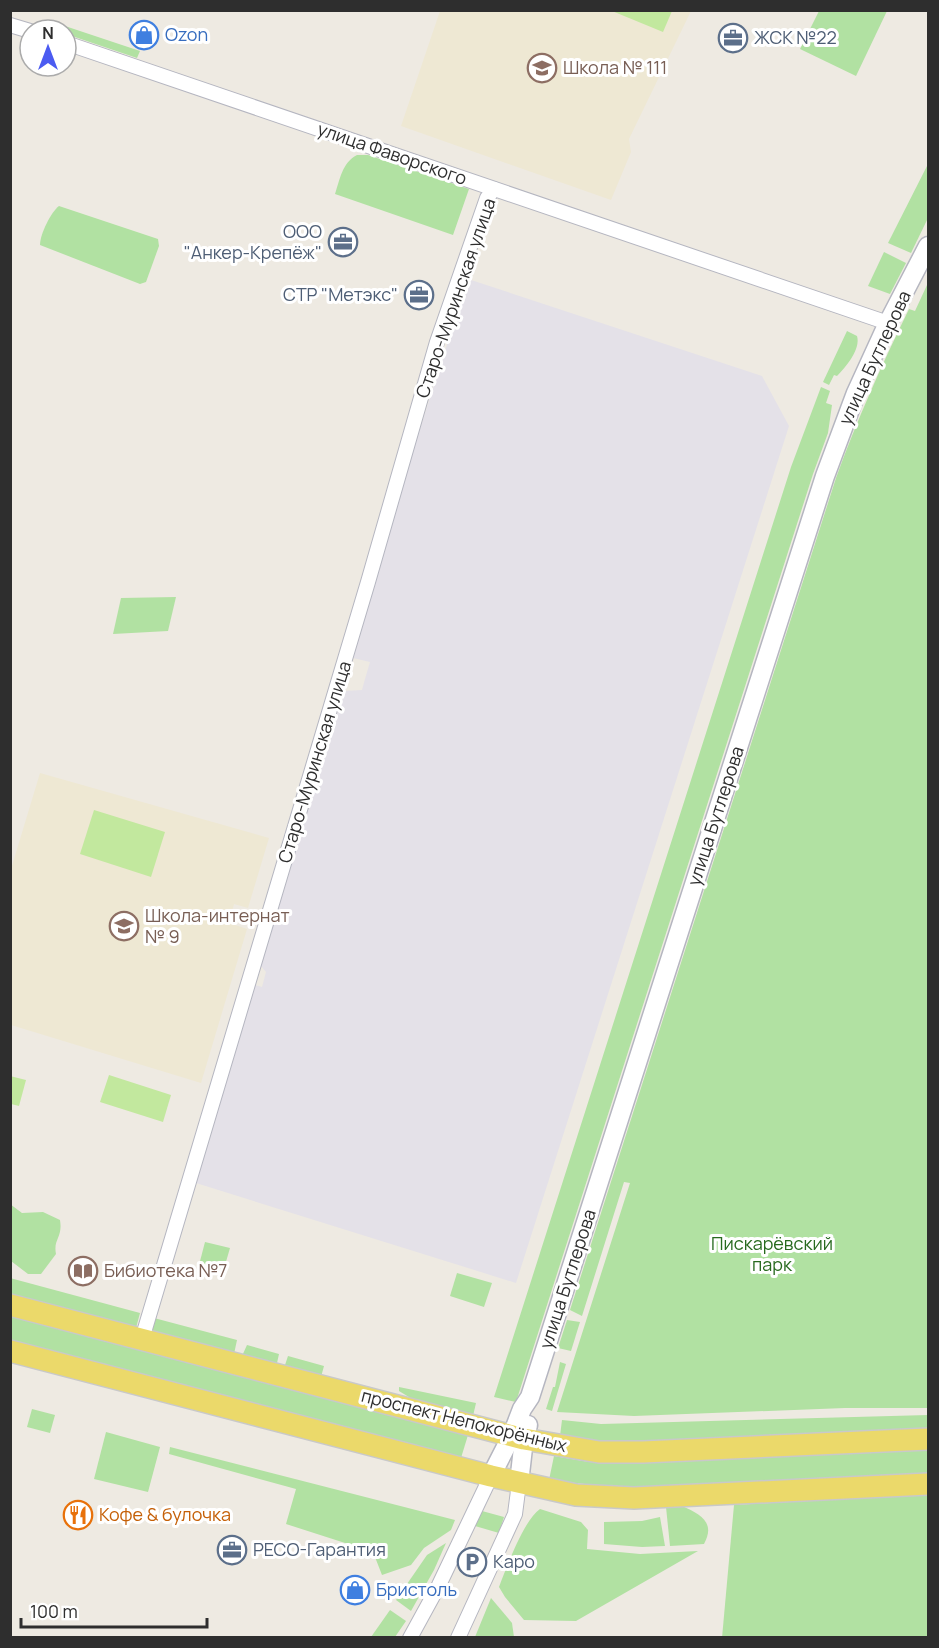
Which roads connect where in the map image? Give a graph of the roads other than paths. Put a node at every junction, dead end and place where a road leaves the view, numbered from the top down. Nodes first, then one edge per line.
1 (78, 47) edge
2 (494, 189) junction
3 (928, 246) edge
4 (888, 323) junction
5 (10, 1305) edge
6 (142, 1339) junction
7 (10, 1351) edge
8 (518, 1437) junction
9 (928, 1439) edge
10 (491, 1476) junction
11 (519, 1482) junction
12 (928, 1484) edge
13 (410, 1638) edge
14 (458, 1638) edge

1 - 2 street, улица Фаворского
2 - 4 street, улица Фаворского
2 - 6 street, Старо-Муринская улица
3 - 4 street, улица Бутлерова
4 - 8 street, улица Бутлерова
5 - 6 main road, проспект Непокорённых
6 - 8 main road, проспект Непокорённых
7 - 10 main road
8 - 9 main road, проспект Непокорённых
8 - 10 street, улица Бутлерова
8 - 11 street, улица Бутлерова
10 - 11 main road
10 - 13 street, улица Бутлерова
11 - 12 main road
11 - 14 street, улица Бутлерова

